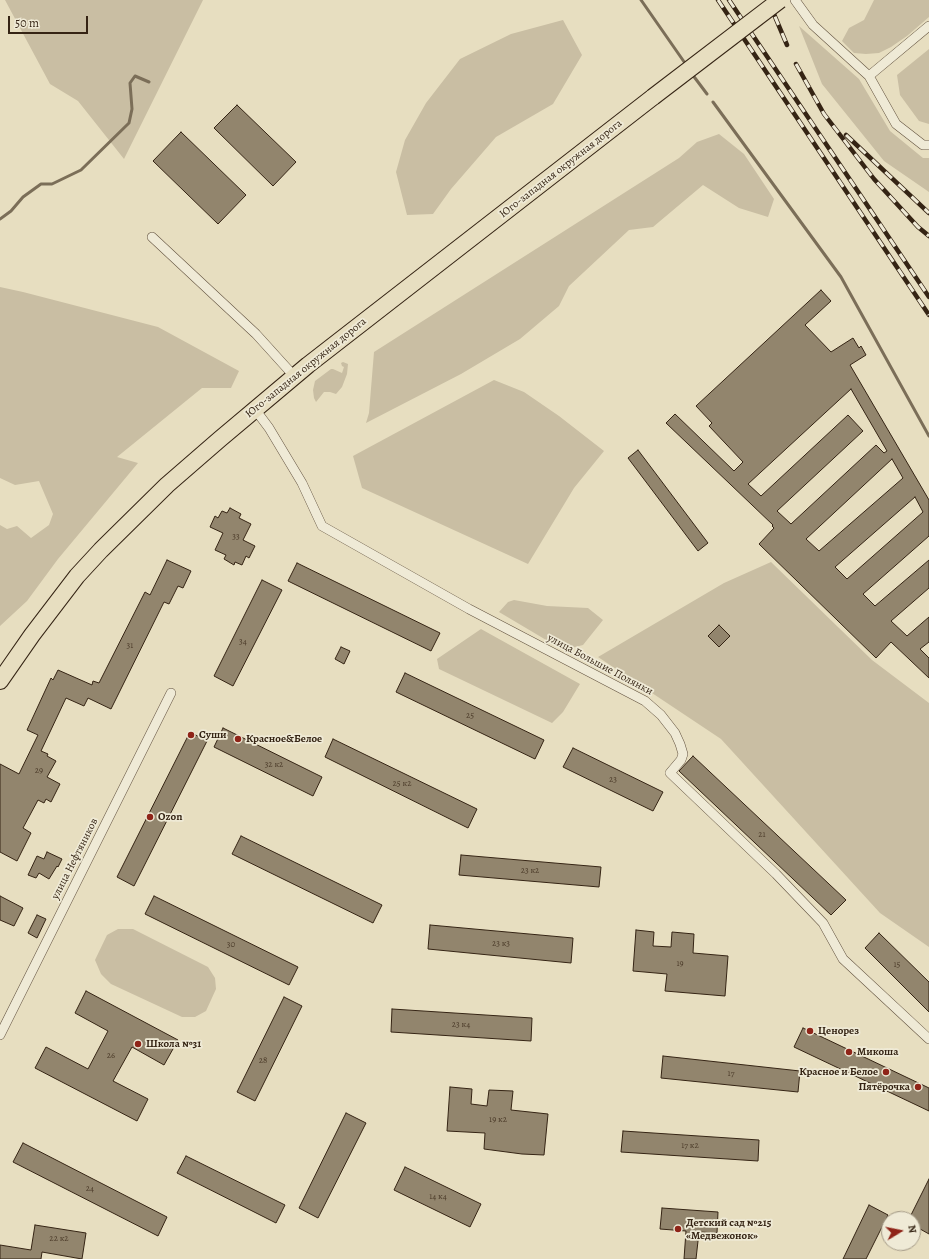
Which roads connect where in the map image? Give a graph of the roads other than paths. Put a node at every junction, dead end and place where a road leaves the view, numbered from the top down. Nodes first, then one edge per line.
1 (780, 0) edge
2 (795, 0) edge
3 (929, 26) edge
4 (869, 76) junction
5 (929, 145) edge
6 (152, 237) dead end
7 (294, 376) junction
8 (254, 408) junction
9 (0, 681) edge
10 (171, 693) dead end
11 (0, 1035) edge
12 (929, 1039) edge

1 - 7 highway, Юго-западная окружная дорога, bridge
2 - 4 street
3 - 4 street
4 - 5 street
6 - 7 street
7 - 8 highway, Юго-западная окружная дорога
8 - 9 highway, Юго-западная окружная дорога
8 - 12 street, улица Большие Полянки
10 - 11 street, улица Нефтяников

